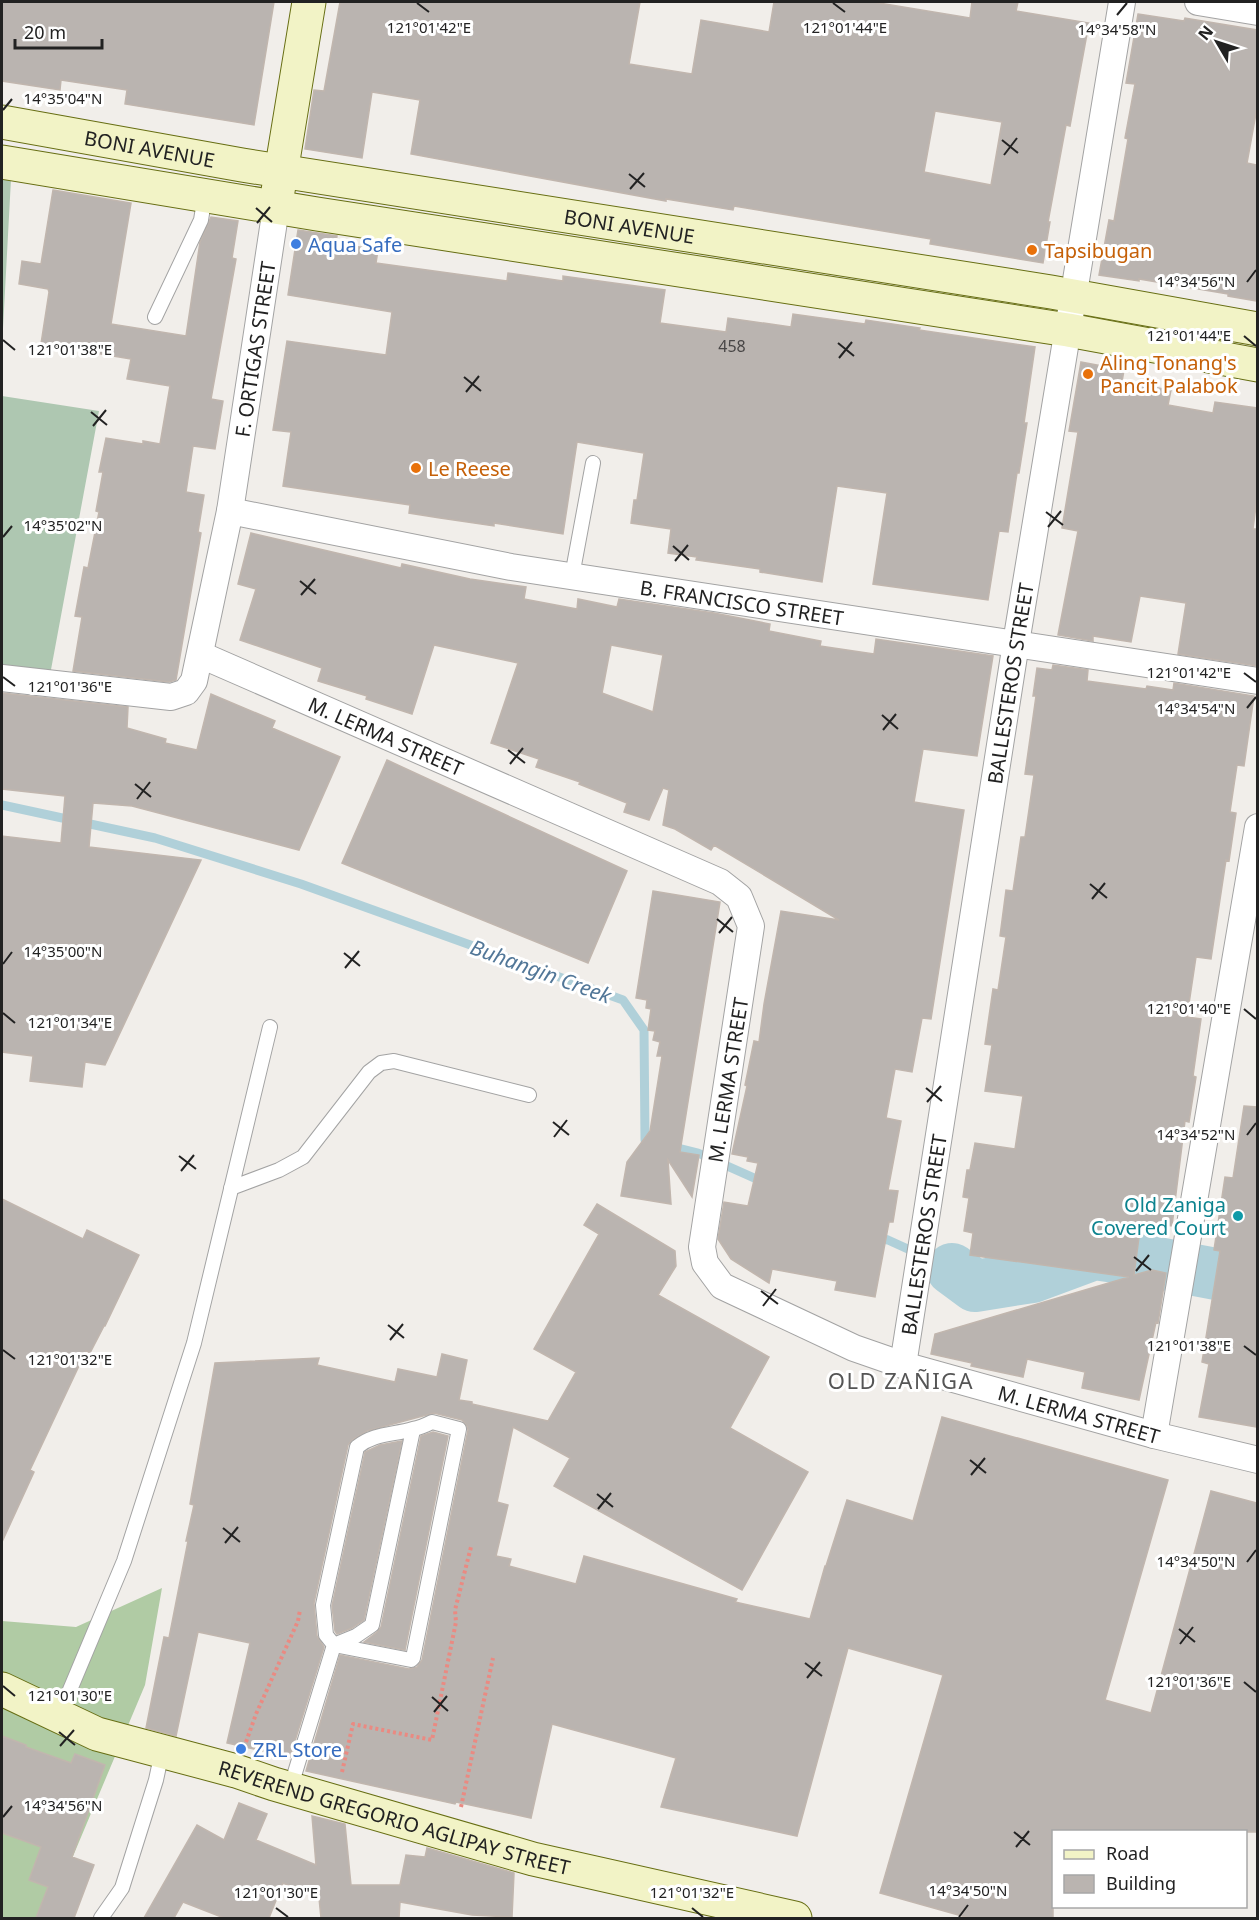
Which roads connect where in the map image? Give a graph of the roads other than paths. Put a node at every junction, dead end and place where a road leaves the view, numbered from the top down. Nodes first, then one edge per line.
1 (309, 2) edge
2 (1122, 2) edge
3 (1198, 2) edge
4 (1257, 12) edge
5 (2, 123) edge
6 (2, 162) edge
7 (281, 171) junction
8 (205, 195) junction
9 (276, 208) junction
10 (1073, 297) junction
11 (155, 317) dead end
12 (1257, 329) edge
13 (1068, 330) junction
14 (1257, 364) edge
15 (593, 463) dead end
16 (230, 511) junction
17 (572, 576) junction
18 (1016, 644) junction
19 (201, 655) junction
20 (2, 678) edge
21 (1257, 681) edge
22 (1257, 827) edge
23 (270, 1026) dead end
24 (529, 1095) dead end
25 (231, 1188) junction
26 (903, 1365) junction
27 (413, 1430) junction
28 (1154, 1435) junction
29 (1257, 1460) edge
30 (334, 1645) junction
31 (2, 1689) edge
32 (59, 1716) junction
33 (162, 1752) junction
34 (290, 1789) junction
35 (101, 1918) edge
36 (795, 1918) edge

1 - 7 main road, F. ORTIGAS STREET
2 - 10 street, BALLESTEROS STREET
3 - 4 street
5 - 7 main road, BONI AVENUE
6 - 8 main road, BONI AVENUE
7 - 9 main road, F. ORTIGAS STREET
7 - 10 main road, BONI AVENUE
8 - 9 main road, BONI AVENUE
8 - 11 lane
9 - 13 main road, BONI AVENUE
9 - 16 street, F. ORTIGAS STREET
10 - 12 main road, BONI AVENUE
10 - 13 street, BALLESTEROS STREET
13 - 14 main road, BONI AVENUE
13 - 18 street, BALLESTEROS STREET
15 - 17 lane
16 - 17 street, B. FRANCISCO STREET
16 - 19 street, F. ORTIGAS STREET
17 - 18 street, B. FRANCISCO STREET
18 - 21 street, B. FRANCISCO STREET
18 - 26 street, BALLESTEROS STREET
19 - 20 street, F. ORTIGAS STREET
19 - 26 street, M. LERMA STREET
22 - 28 street
23 - 25 lane
24 - 25 lane
25 - 32 lane
26 - 28 street, M. LERMA STREET
27 - 30 lane
27 - 30 lane
27 - 30 lane
28 - 29 street, M. LERMA STREET
30 - 34 lane
31 - 32 main road, REVEREND GREGORIO AGLIPAY STREET
32 - 33 main road, REVEREND GREGORIO AGLIPAY STREET
33 - 34 main road, REVEREND GREGORIO AGLIPAY STREET
33 - 35 lane
34 - 36 main road, REVEREND GREGORIO AGLIPAY STREET

